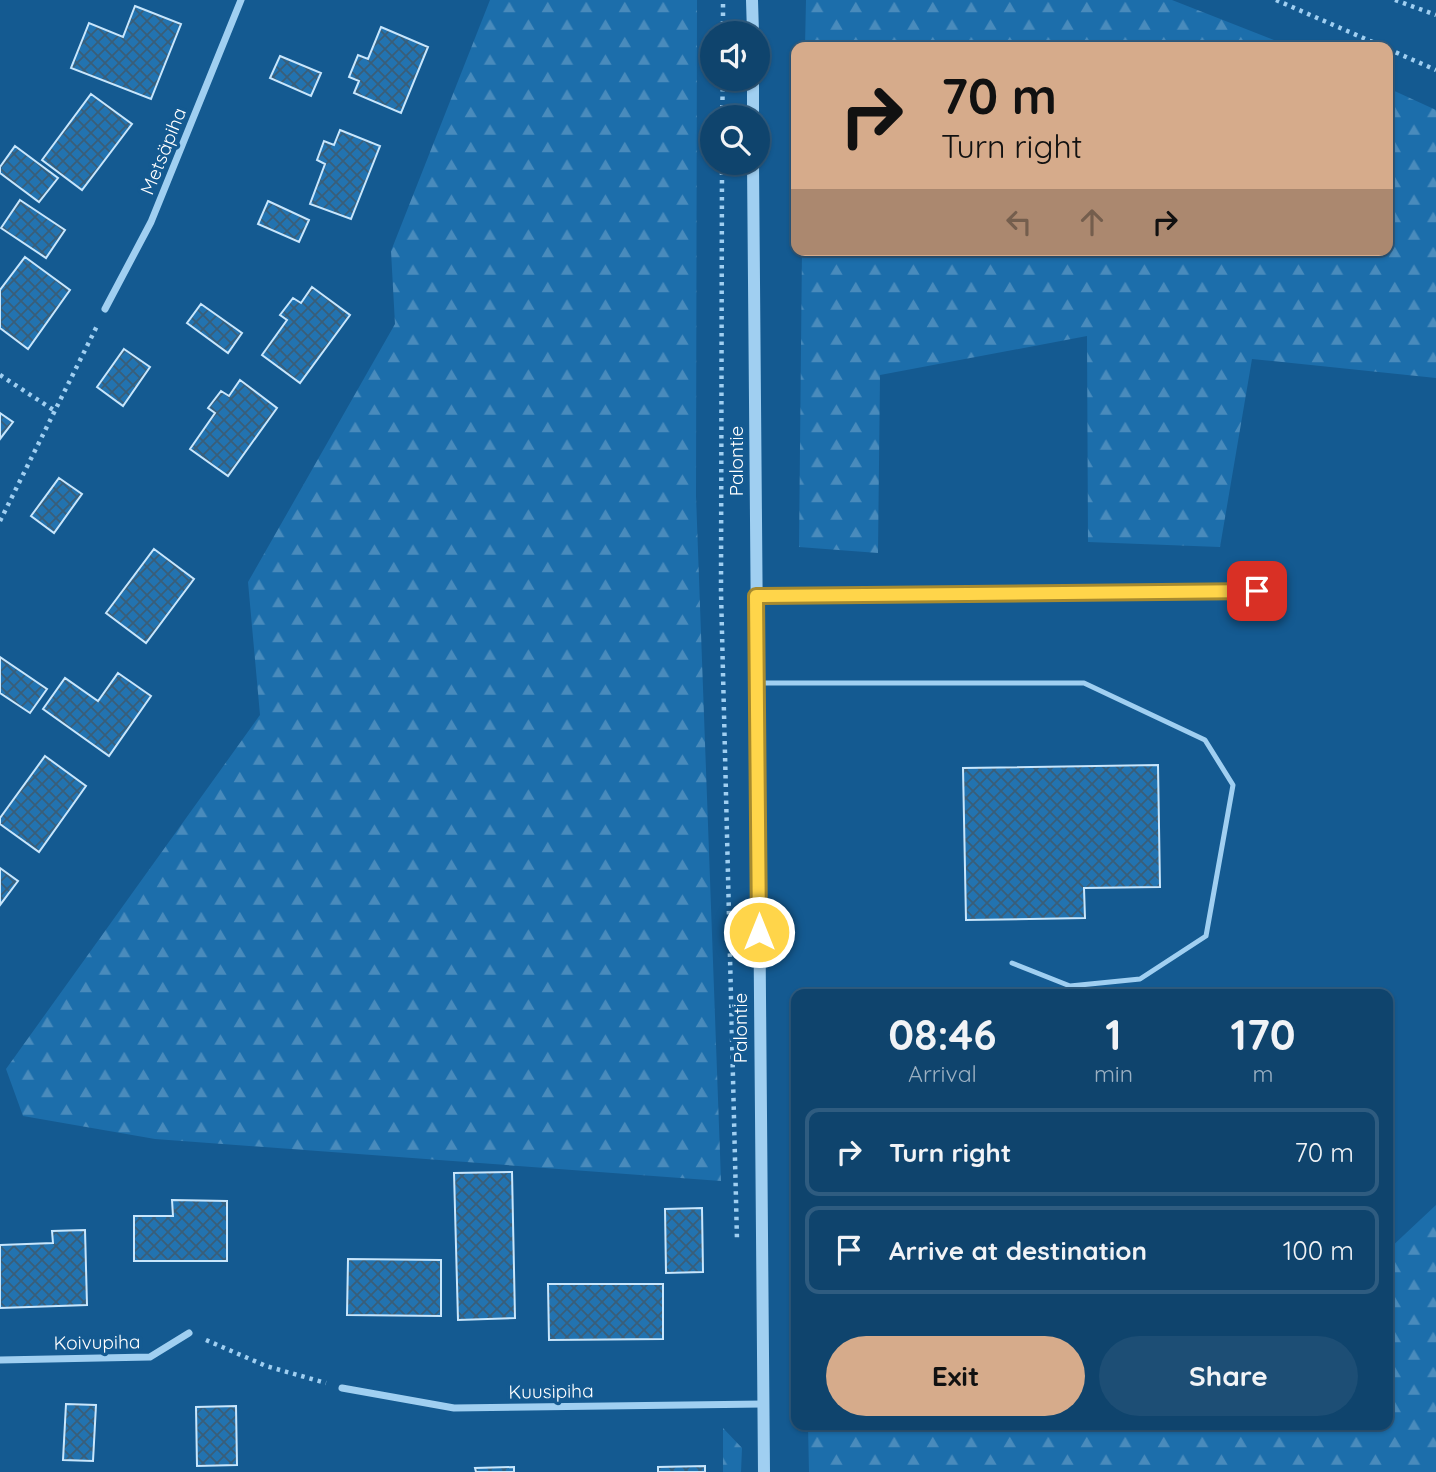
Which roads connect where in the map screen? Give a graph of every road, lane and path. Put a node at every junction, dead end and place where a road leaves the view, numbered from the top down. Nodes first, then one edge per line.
1 (241, 0) edge
2 (723, 0) edge
3 (752, 0) edge
4 (1276, 0) edge
5 (1395, 0) edge
6 (1436, 15) edge
7 (723, 21) edge
8 (752, 21) edge
9 (1372, 42) edge
10 (1393, 51) edge
11 (1436, 70) edge
12 (722, 175) edge
13 (753, 175) edge
14 (106, 309) joint
15 (0, 375) edge
16 (55, 411) junction
17 (0, 521) edge
18 (1257, 591) dead end
19 (756, 596) junction
20 (757, 682) junction
21 (1012, 963) dead end
22 (737, 1254) dead end
23 (189, 1333) joint
24 (0, 1360) edge
25 (342, 1388) joint
26 (762, 1404) junction
27 (764, 1472) edge

1 - 14 street, Metsäpiha
2 - 7 path
3 - 8 street
4 - 9 path
5 - 6 path
10 - 11 path
12 - 22 path
13 - 19 street, Palontie
14 - 16 path
15 - 16 path
16 - 17 path
18 - 19 lane
19 - 20 street, Palontie
20 - 21 lane
20 - 26 street, Palontie
23 - 24 street, Koivupiha
23 - 25 path
25 - 26 street, Kuusipiha
26 - 27 street, Palontie

